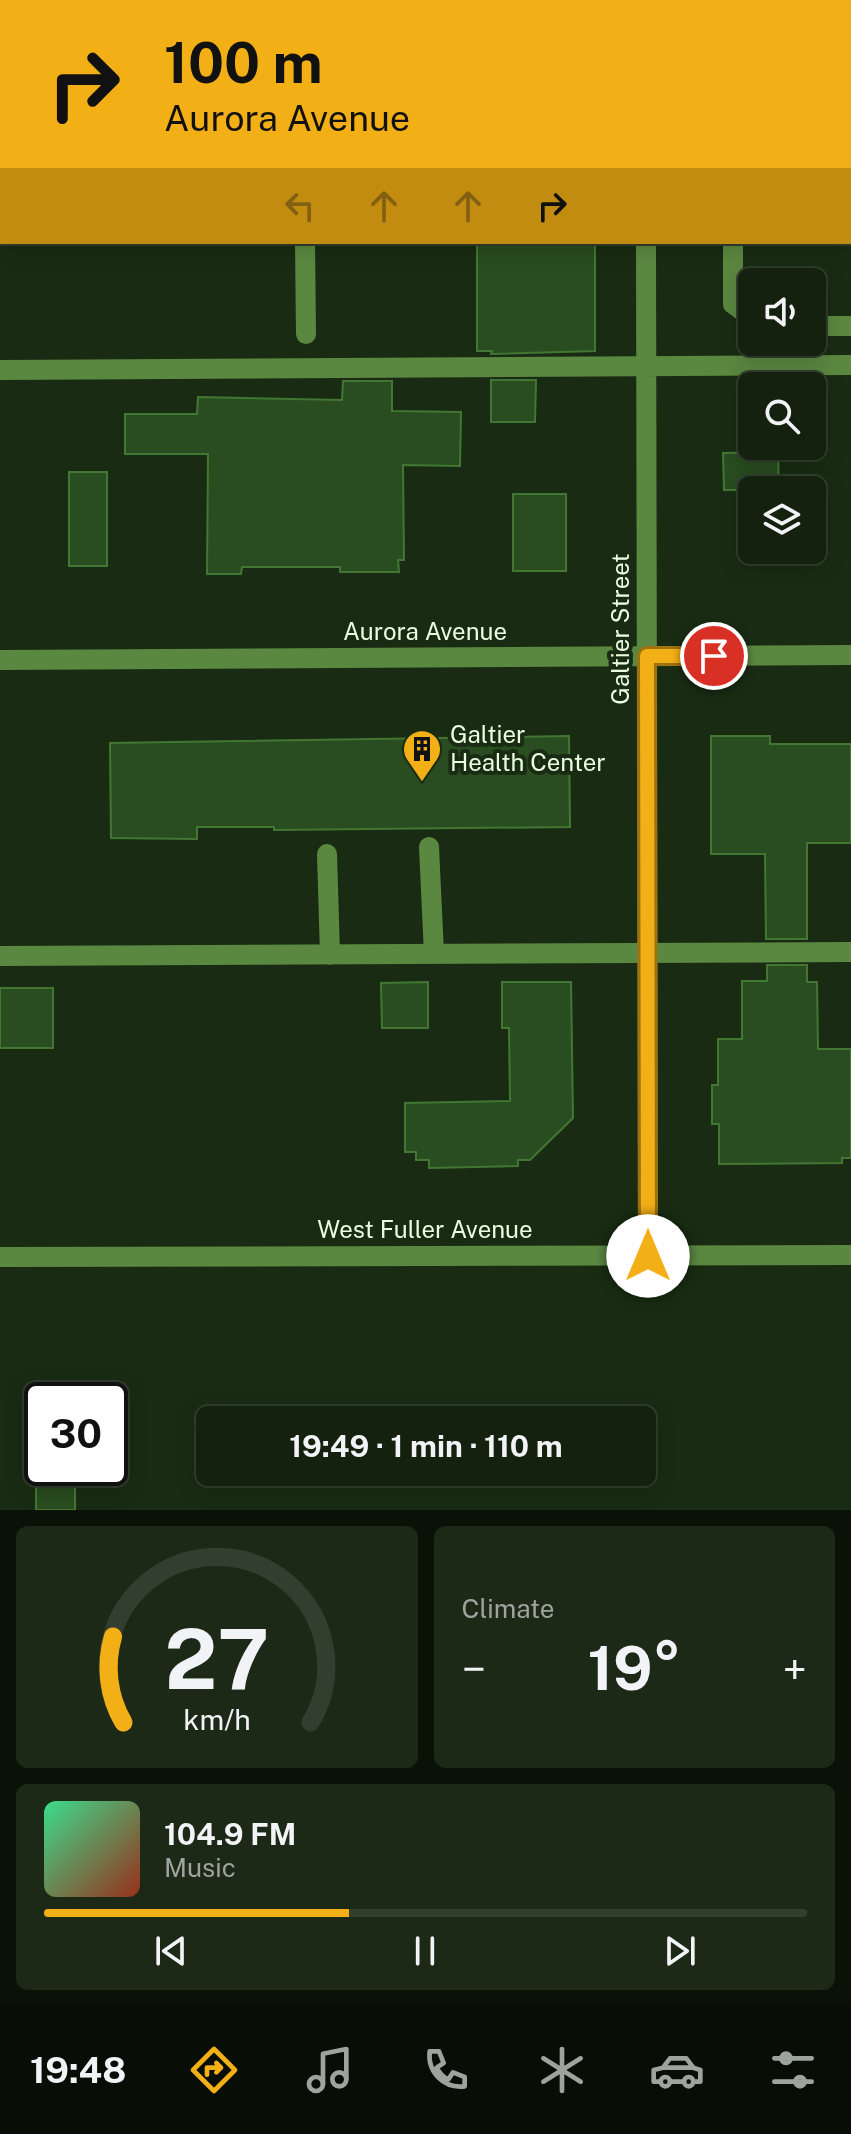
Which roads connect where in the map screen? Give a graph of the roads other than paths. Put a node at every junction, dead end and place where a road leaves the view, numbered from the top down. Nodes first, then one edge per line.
1 (305, 244) edge
2 (646, 244) edge
3 (733, 244) edge
4 (738, 308) edge
5 (847, 323) edge
6 (826, 325) edge
7 (306, 334) dead end
8 (851, 365) edge
9 (646, 366) junction
10 (0, 370) edge
11 (851, 655) edge
12 (647, 656) junction
13 (0, 660) edge
14 (429, 847) dead end
15 (327, 854) dead end
16 (851, 952) edge
17 (648, 953) junction
18 (434, 954) junction
19 (330, 955) junction
20 (0, 956) edge
21 (851, 1255) edge
22 (648, 1256) junction
23 (0, 1257) edge

1 - 7 street
2 - 9 street, Galtier Street
3 - 4 street
5 - 6 street
8 - 9 street
9 - 10 street
9 - 12 street, Galtier Street
11 - 12 street, Aurora Avenue
12 - 13 street, Aurora Avenue
12 - 17 street, Galtier Street
14 - 18 street
15 - 19 street
16 - 17 street
17 - 18 street
17 - 22 street, Galtier Street
18 - 19 street
19 - 20 street
21 - 22 street, West Fuller Avenue
22 - 23 street, West Fuller Avenue

